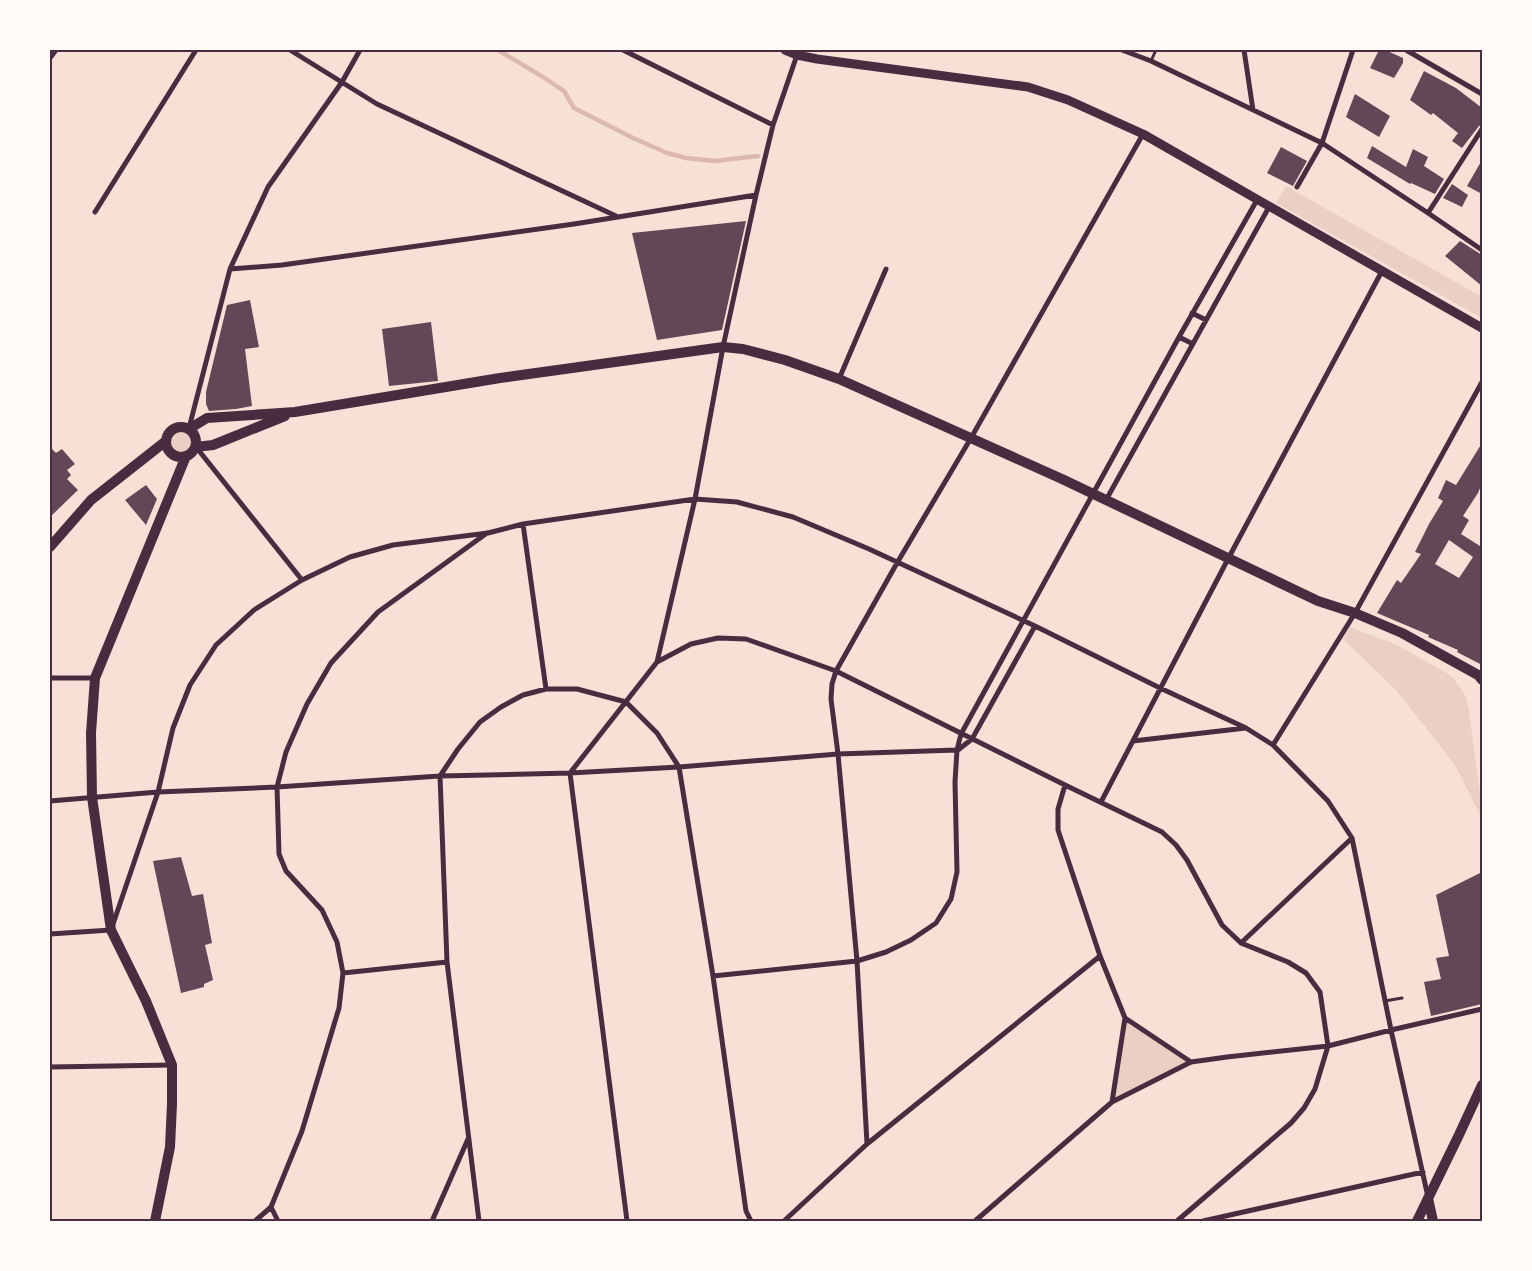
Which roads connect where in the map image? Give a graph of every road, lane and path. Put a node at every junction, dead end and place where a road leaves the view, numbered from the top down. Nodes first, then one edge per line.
1 (56, 50) edge
2 (196, 50) edge
3 (290, 50) edge
4 (360, 50) edge
5 (623, 50) edge
6 (785, 50) edge
7 (1122, 50) edge
8 (1156, 50) edge
9 (1244, 50) edge
10 (1353, 50) edge
11 (1406, 50) edge
12 (797, 55) junction
13 (50, 58) edge
14 (1151, 61) junction
15 (342, 82) junction
16 (1482, 94) edge
17 (1253, 110) junction
18 (773, 125) junction
19 (1482, 129) edge
20 (1143, 134) junction
21 (1322, 143) junction
22 (1298, 187) dead end
23 (756, 195) junction
24 (1257, 200) junction
25 (1269, 207) junction
26 (95, 212) dead end
27 (1428, 213) junction
28 (616, 217) junction
29 (1482, 250) edge
30 (230, 269) junction
31 (886, 269) dead end
32 (1382, 271) junction
33 (1192, 313) junction
34 (1206, 320) junction
35 (1482, 328) edge
36 (1179, 337) junction
37 (1193, 344) junction
38 (723, 347) junction
39 (839, 379) junction
40 (1482, 382) edge
41 (295, 412) junction
42 (189, 429) junction
43 (971, 438) junction
44 (166, 441) junction
45 (196, 447) junction
46 (186, 456) junction
47 (1093, 494) junction
48 (696, 499) junction
49 (1106, 500) junction
50 (523, 524) junction
51 (488, 533) junction
52 (50, 547) edge
53 (1228, 559) junction
54 (897, 563) junction
55 (302, 580) junction
56 (1355, 613) junction
57 (1022, 621) junction
58 (1035, 626) junction
59 (657, 662) junction
60 (836, 671) junction
61 (1481, 676) edge
62 (50, 678) edge
63 (95, 678) junction
64 (1160, 688) junction
65 (546, 689) junction
66 (626, 702) junction
67 (1246, 728) junction
68 (961, 734) junction
69 (972, 739) junction
70 (1133, 741) junction
71 (1273, 745) junction
72 (958, 750) junction
73 (838, 754) junction
74 (679, 766) junction
75 (570, 773) junction
76 (440, 776) junction
77 (1065, 785) junction
78 (277, 787) junction
79 (158, 792) junction
80 (92, 797) junction
81 (50, 801) edge
82 (1101, 802) junction
83 (1352, 838) junction
84 (111, 930) junction
85 (50, 934) edge
86 (1241, 943) junction
87 (1100, 956) junction
88 (857, 960) junction
89 (447, 962) junction
90 (343, 973) junction
91 (713, 976) junction
92 (1402, 998) dead end
93 (1385, 1001) junction
94 (1482, 1010) edge
95 (1125, 1018) junction
96 (1391, 1030) junction
97 (1328, 1046) junction
98 (1190, 1062) junction
99 (172, 1065) junction
100 (50, 1067) edge
101 (1482, 1085) edge
102 (1112, 1102) junction
103 (469, 1138) junction
104 (867, 1144) junction
105 (1423, 1172) junction
106 (1428, 1198) junction
107 (271, 1207) junction
108 (156, 1221) edge
109 (255, 1221) edge
110 (278, 1221) edge
111 (432, 1221) edge
112 (479, 1221) edge
113 (627, 1221) edge
114 (751, 1221) edge
115 (784, 1221) edge
116 (975, 1221) edge
117 (1177, 1221) edge
118 (1203, 1221) edge
119 (1417, 1221) edge
120 (1433, 1221) edge

1 - 13 street
2 - 26 street
3 - 15 street
4 - 15 street
5 - 18 street
6 - 12 street
7 - 14 street
8 - 14 lane
9 - 17 street
10 - 21 street
11 - 16 street
12 - 18 street
12 - 20 street
14 - 17 street
15 - 28 street
15 - 30 street
17 - 21 street
18 - 23 street
19 - 27 street
20 - 24 street
20 - 43 street
21 - 22 street
21 - 27 street
23 - 28 street
23 - 38 street
24 - 25 street
24 - 33 street
25 - 32 street
25 - 34 street
27 - 29 street
28 - 30 street
30 - 42 street
31 - 39 street
32 - 35 street
32 - 53 street
33 - 34 street
33 - 36 street
34 - 37 street
36 - 37 street
36 - 47 street
37 - 49 street
38 - 39 main road
38 - 41 main road
38 - 48 street
39 - 43 main road
40 - 56 street
41 - 42 main road
41 - 45 main road
42 - 44 main road
42 - 45 main road
43 - 47 main road
43 - 54 street
44 - 46 main road
44 - 52 main road
45 - 46 main road
45 - 55 street
46 - 63 main road
47 - 49 main road
47 - 57 street
48 - 50 street
48 - 54 street
48 - 59 street
49 - 53 main road
50 - 51 street
50 - 65 street
51 - 55 street
51 - 78 street
53 - 56 main road
53 - 64 street
54 - 57 street
54 - 60 street
55 - 79 street
56 - 61 main road
56 - 71 street
57 - 58 street
57 - 68 street
58 - 64 street
58 - 69 street
59 - 60 street
59 - 66 street
60 - 68 street
60 - 73 street
62 - 63 street
63 - 80 main road
64 - 67 street
64 - 70 street
65 - 66 street
65 - 76 street
66 - 74 street
66 - 75 street
67 - 70 street
67 - 71 street
68 - 69 street
68 - 72 street
69 - 72 street
69 - 77 street
70 - 82 street
71 - 83 street
72 - 73 street
72 - 88 street
73 - 74 street
73 - 88 street
74 - 75 street
74 - 91 street
75 - 76 street
75 - 113 street
76 - 78 street
76 - 89 street
77 - 82 street
77 - 87 street
78 - 79 street
78 - 90 street
79 - 80 street
79 - 84 street
80 - 81 street
80 - 84 main road
82 - 86 street
83 - 86 street
83 - 93 street
84 - 85 street
84 - 99 main road
86 - 97 street
87 - 95 street
87 - 104 street
88 - 91 street
88 - 104 street
89 - 90 street
89 - 103 street
90 - 107 street
91 - 114 street
92 - 93 lane
93 - 96 street
94 - 96 street
95 - 98 street
95 - 102 street
96 - 97 street
96 - 105 street
97 - 98 street
97 - 117 street
98 - 102 street
99 - 100 street
99 - 108 main road
101 - 106 main road
102 - 116 street
103 - 111 street
103 - 112 street
104 - 115 street
105 - 106 street
105 - 118 street
106 - 119 main road
106 - 120 main road
107 - 109 street
107 - 110 street

